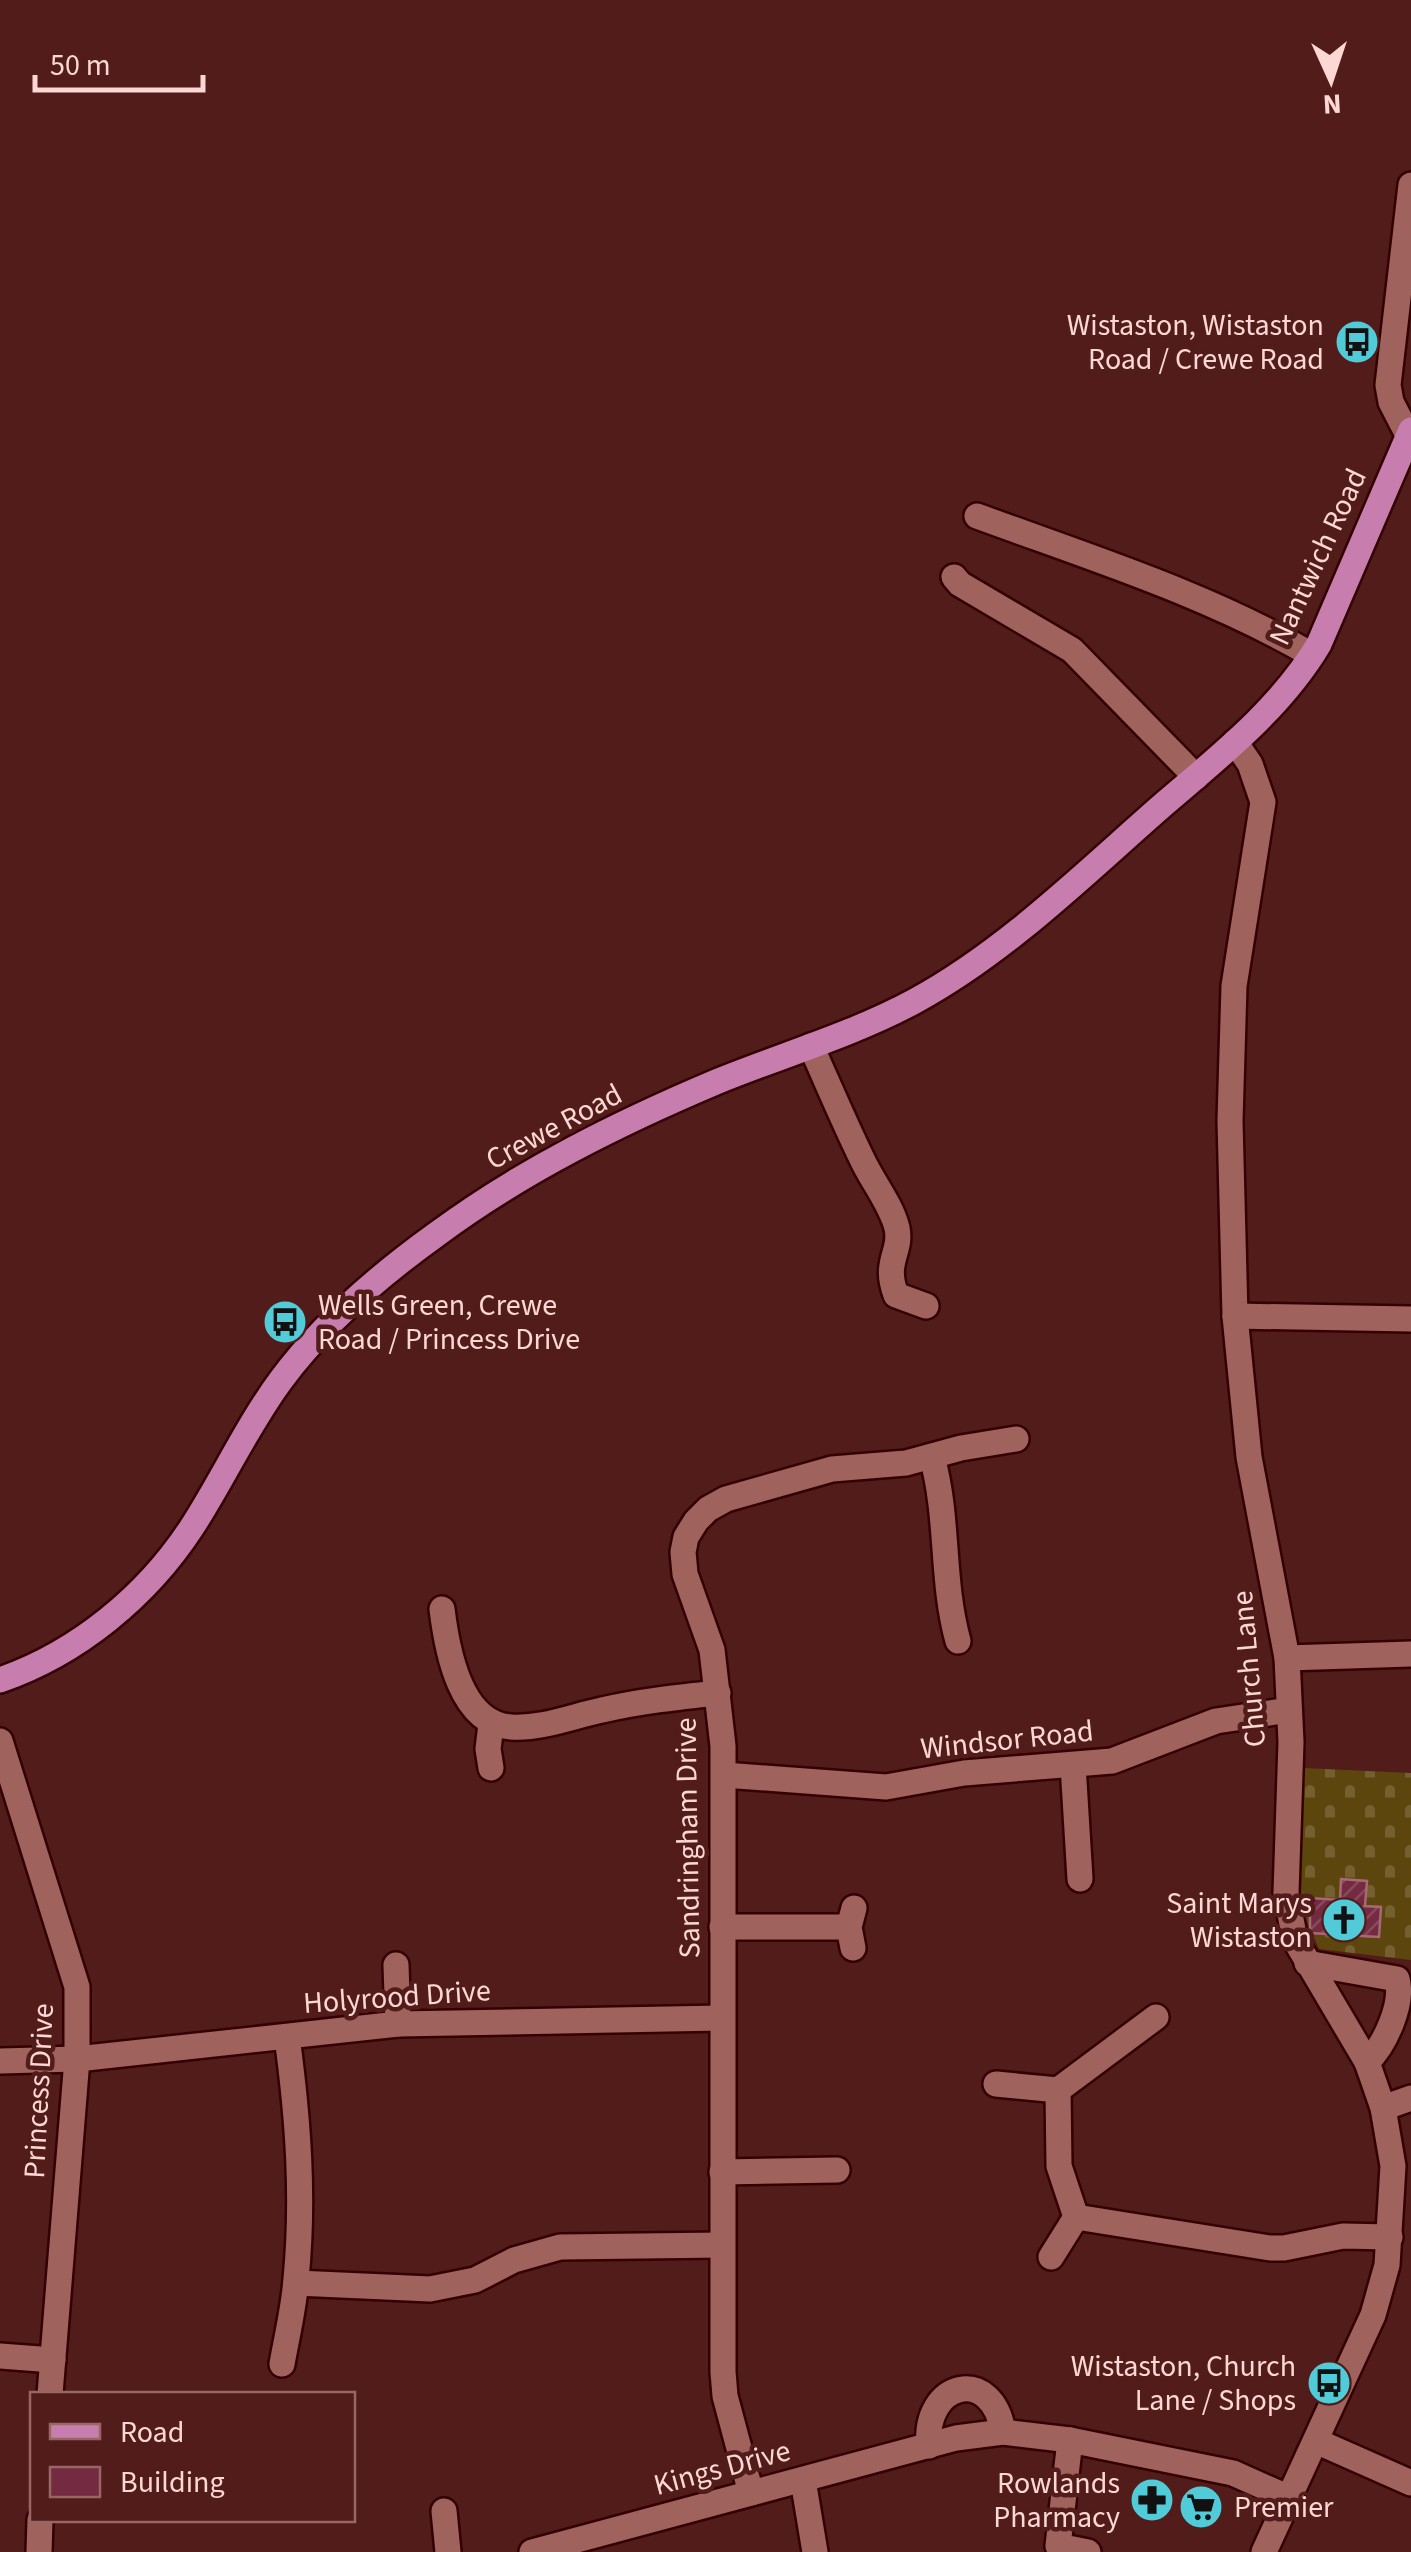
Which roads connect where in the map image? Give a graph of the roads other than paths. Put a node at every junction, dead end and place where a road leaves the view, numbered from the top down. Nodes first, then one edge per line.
1 (1411, 185) edge
2 (1409, 432) edge
3 (977, 516) dead end
4 (954, 576) dead end
5 (1312, 656) junction
6 (1235, 742) junction
7 (1196, 777) junction
8 (810, 1046) junction
9 (926, 1306) dead end
10 (1235, 1316) junction
11 (1411, 1319) edge
12 (1016, 1439) dead end
13 (932, 1457) junction
14 (442, 1609) dead end
15 (958, 1641) dead end
16 (1411, 1654) edge
17 (1287, 1658) junction
18 (0, 1680) edge
19 (718, 1693) junction
20 (1289, 1710) junction
21 (492, 1724) junction
22 (0, 1742) edge
23 (1073, 1765) junction
24 (491, 1768) dead end
25 (724, 1775) junction
26 (1080, 1879) dead end
27 (722, 1927) junction
28 (852, 1928) dead end
29 (1307, 1963) junction
30 (396, 1965) dead end
31 (1156, 2017) dead end
32 (722, 2018) junction
33 (398, 2024) junction
34 (287, 2036) junction
35 (77, 2059) junction
36 (0, 2061) edge
37 (1366, 2062) junction
38 (996, 2084) dead end
39 (1058, 2090) junction
40 (1411, 2098) edge
41 (1383, 2108) junction
42 (840, 2170) dead end
43 (722, 2172) junction
44 (1076, 2217) junction
45 (1390, 2237) junction
46 (722, 2245) junction
47 (1050, 2257) dead end
48 (296, 2282) junction
49 (0, 2356) edge
50 (53, 2360) junction
51 (282, 2364) dead end
52 (50, 2392) edge
53 (1003, 2432) junction
54 (1070, 2440) junction
55 (1316, 2441) junction
56 (928, 2446) junction
57 (803, 2480) junction
58 (1411, 2482) edge
59 (751, 2494) junction
60 (1287, 2496) junction
61 (444, 2511) dead end
62 (40, 2522) edge
63 (596, 2544) edge
64 (39, 2552) edge
65 (448, 2552) edge
66 (532, 2552) edge
67 (815, 2552) edge
68 (1088, 2552) edge
69 (1264, 2552) edge

1 - 2 street
2 - 5 main road, Nantwich Road
3 - 5 street
4 - 7 street
5 - 6 main road, Nantwich Road
6 - 7 main road, Crewe Road
6 - 10 street, Church Lane
7 - 8 main road, Crewe Road
8 - 9 street
8 - 18 main road, Crewe Road
10 - 11 street
10 - 17 street, Church Lane
12 - 13 street, Sandringham Drive
13 - 15 street
13 - 19 street, Sandringham Drive
14 - 21 street
16 - 17 street
17 - 20 street, Church Lane
19 - 21 street
19 - 25 street, Sandringham Drive
20 - 23 street, Windsor Road
20 - 29 street, Church Lane
21 - 24 street
22 - 35 street, Princess Drive
23 - 25 street, Windsor Road
23 - 26 street
25 - 27 street, Sandringham Drive
27 - 28 street
27 - 32 street, Sandringham Drive
29 - 37 street, Church Lane
29 - 37 street
30 - 33 street
31 - 39 street
32 - 33 street, Holyrood Drive
32 - 43 street, Sandringham Drive
33 - 34 street, Holyrood Drive
34 - 35 street, Holyrood Drive
34 - 48 street
35 - 36 street, Holyrood Drive
35 - 50 street, Princess Drive
37 - 41 street, Church Lane
38 - 39 street
39 - 44 street
40 - 41 street
41 - 45 street, Church Lane
42 - 43 street
43 - 46 street, Sandringham Drive
44 - 45 street
44 - 47 street
45 - 55 street, Church Lane
46 - 48 street
46 - 59 street, Sandringham Drive
48 - 51 street
49 - 50 street
50 - 52 street, Princess Drive
53 - 54 street, Kings Drive
53 - 56 street, Kings Drive
53 - 56 street
54 - 60 street, Kings Drive
54 - 68 street
55 - 58 street
55 - 60 street, Church Lane
56 - 57 street, Kings Drive
57 - 59 street, Kings Drive
57 - 67 street
59 - 63 street, Kings Drive
60 - 69 street, Church Lane
61 - 65 street
62 - 64 street
63 - 66 street, Kings Drive

